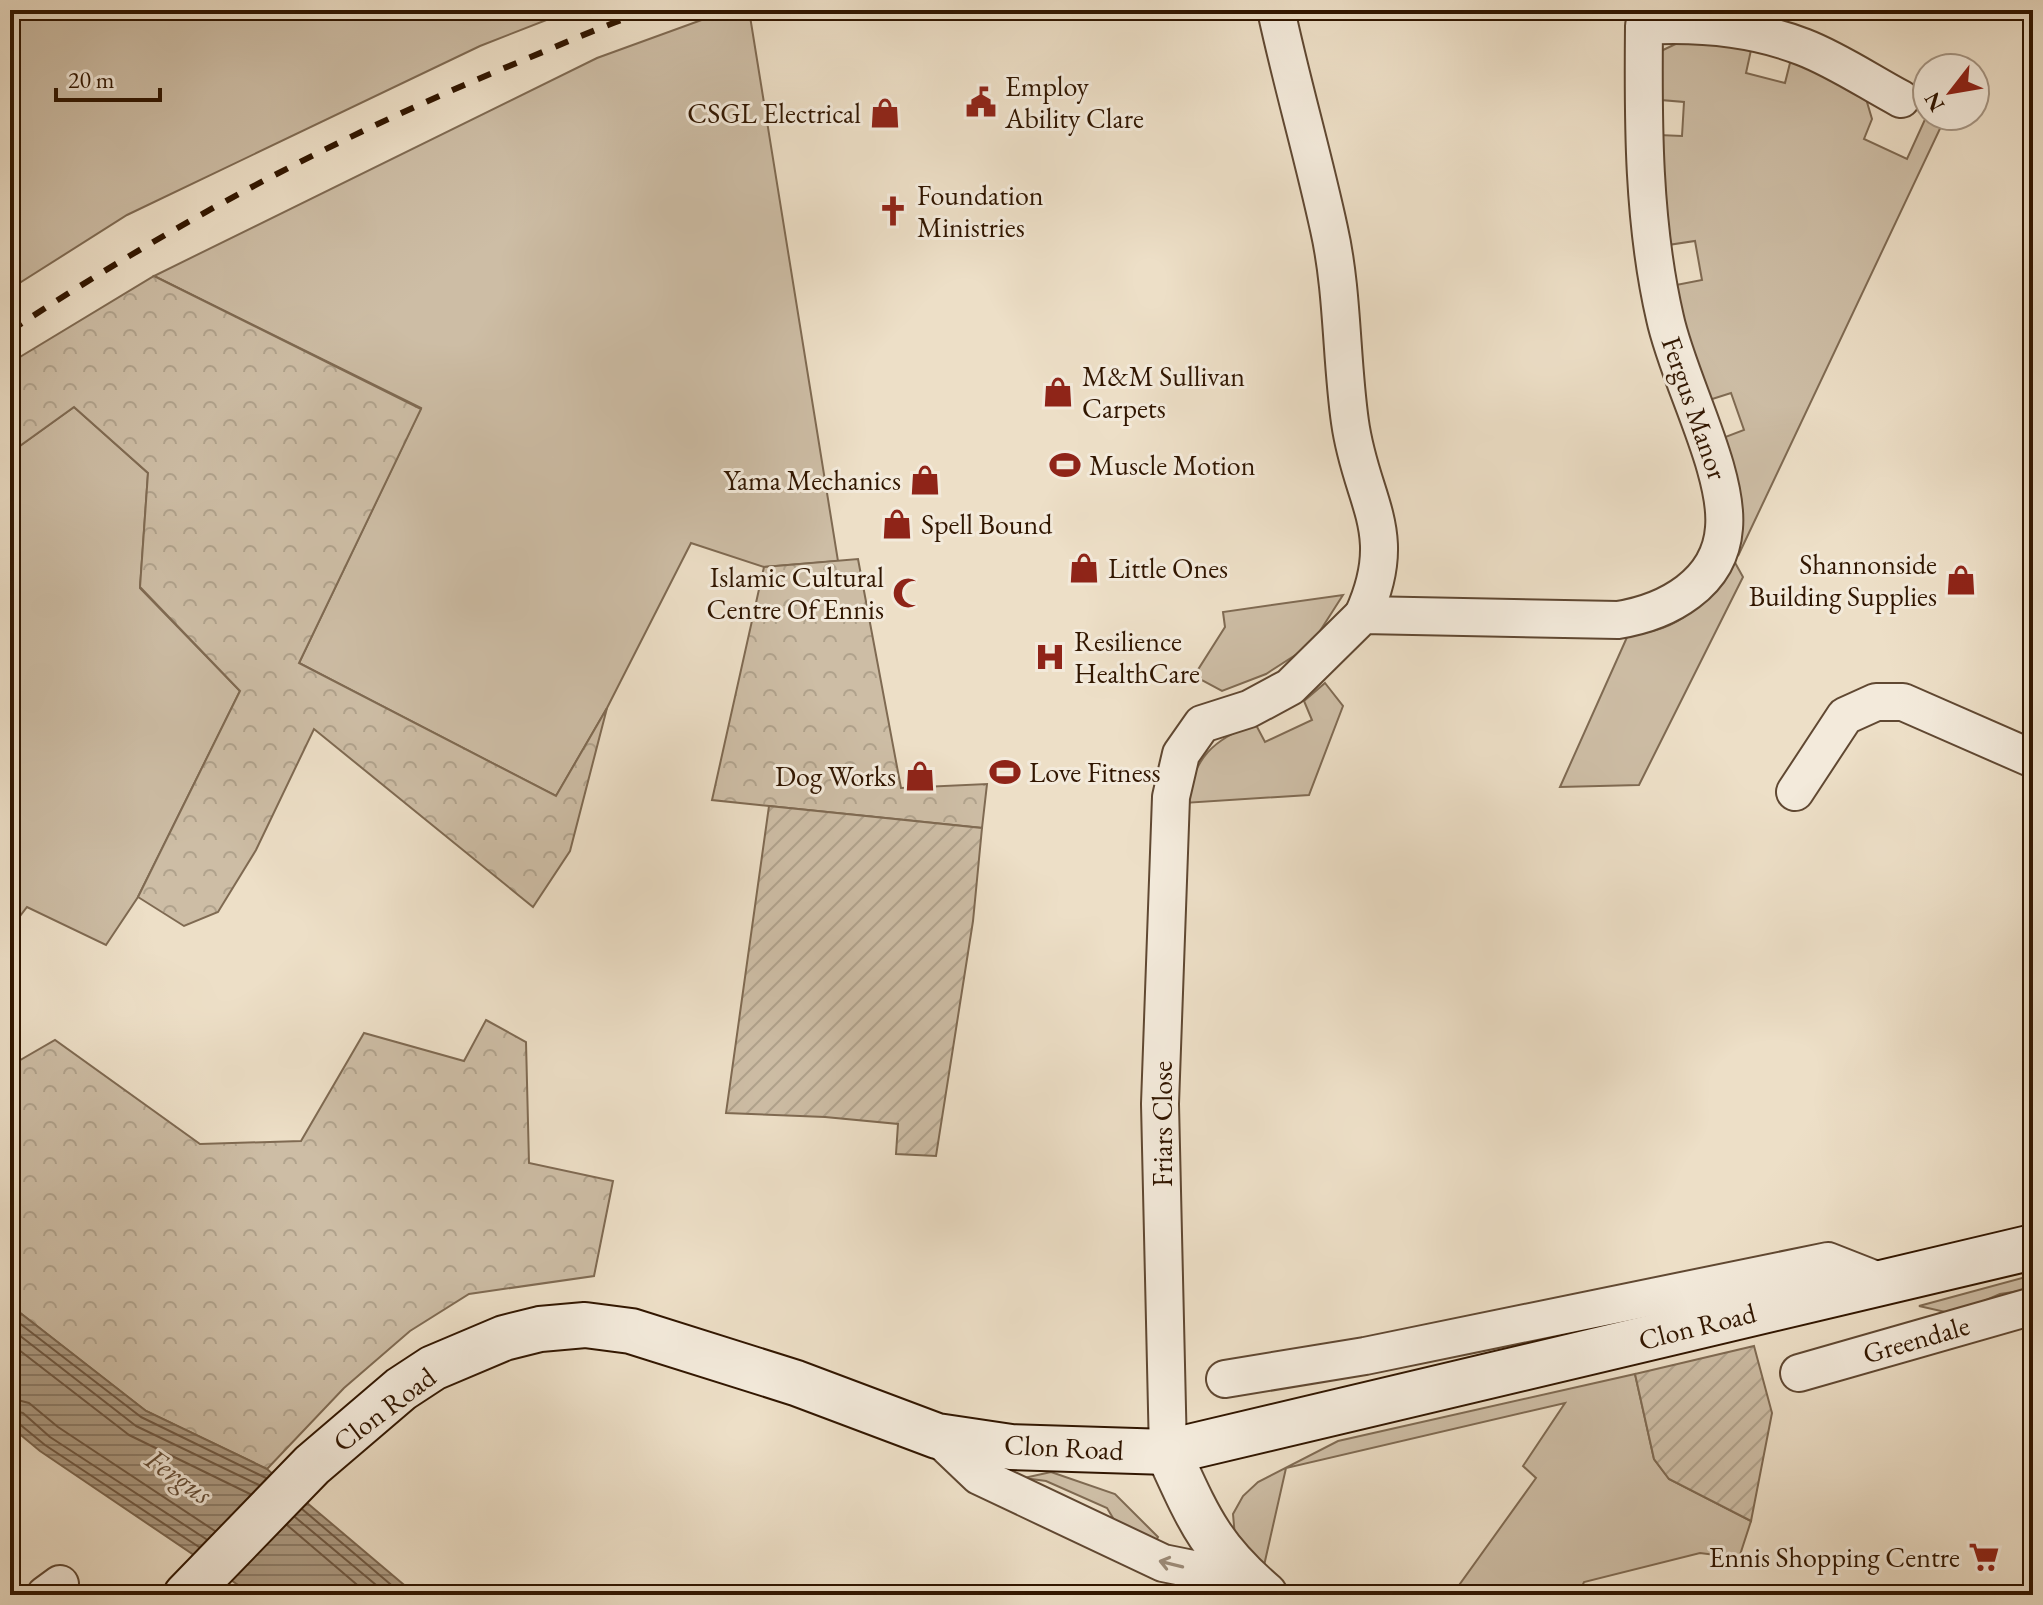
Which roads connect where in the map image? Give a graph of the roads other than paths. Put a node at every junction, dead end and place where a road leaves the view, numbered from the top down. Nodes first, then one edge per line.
1 (1276, 10) edge
2 (1643, 18) edge
3 (1901, 99) dead end
4 (1363, 615) junction
5 (2033, 759) edge
6 (1795, 792) dead end
7 (2033, 1247) edge
8 (1879, 1281) junction
9 (2033, 1306) edge
10 (1365, 1356) junction
11 (1799, 1373) dead end
12 (1225, 1379) dead end
13 (1371, 1404) junction
14 (937, 1436) junction
15 (1168, 1452) junction
16 (1256, 1588) edge
17 (189, 1592) edge

1 - 4 street
2 - 3 street, Fergus Manor
2 - 4 street, Fergus Manor
4 - 15 street, Friars Close
5 - 6 street
7 - 8 main road, Clon Road
8 - 10 street
8 - 13 main road, Clon Road
9 - 11 street, Greendale
10 - 12 street
10 - 13 street
13 - 15 main road, Clon Road
14 - 15 main road, Clon Road
16 -> 14 street
14 - 17 main road, Clon Road
15 - 16 main road

